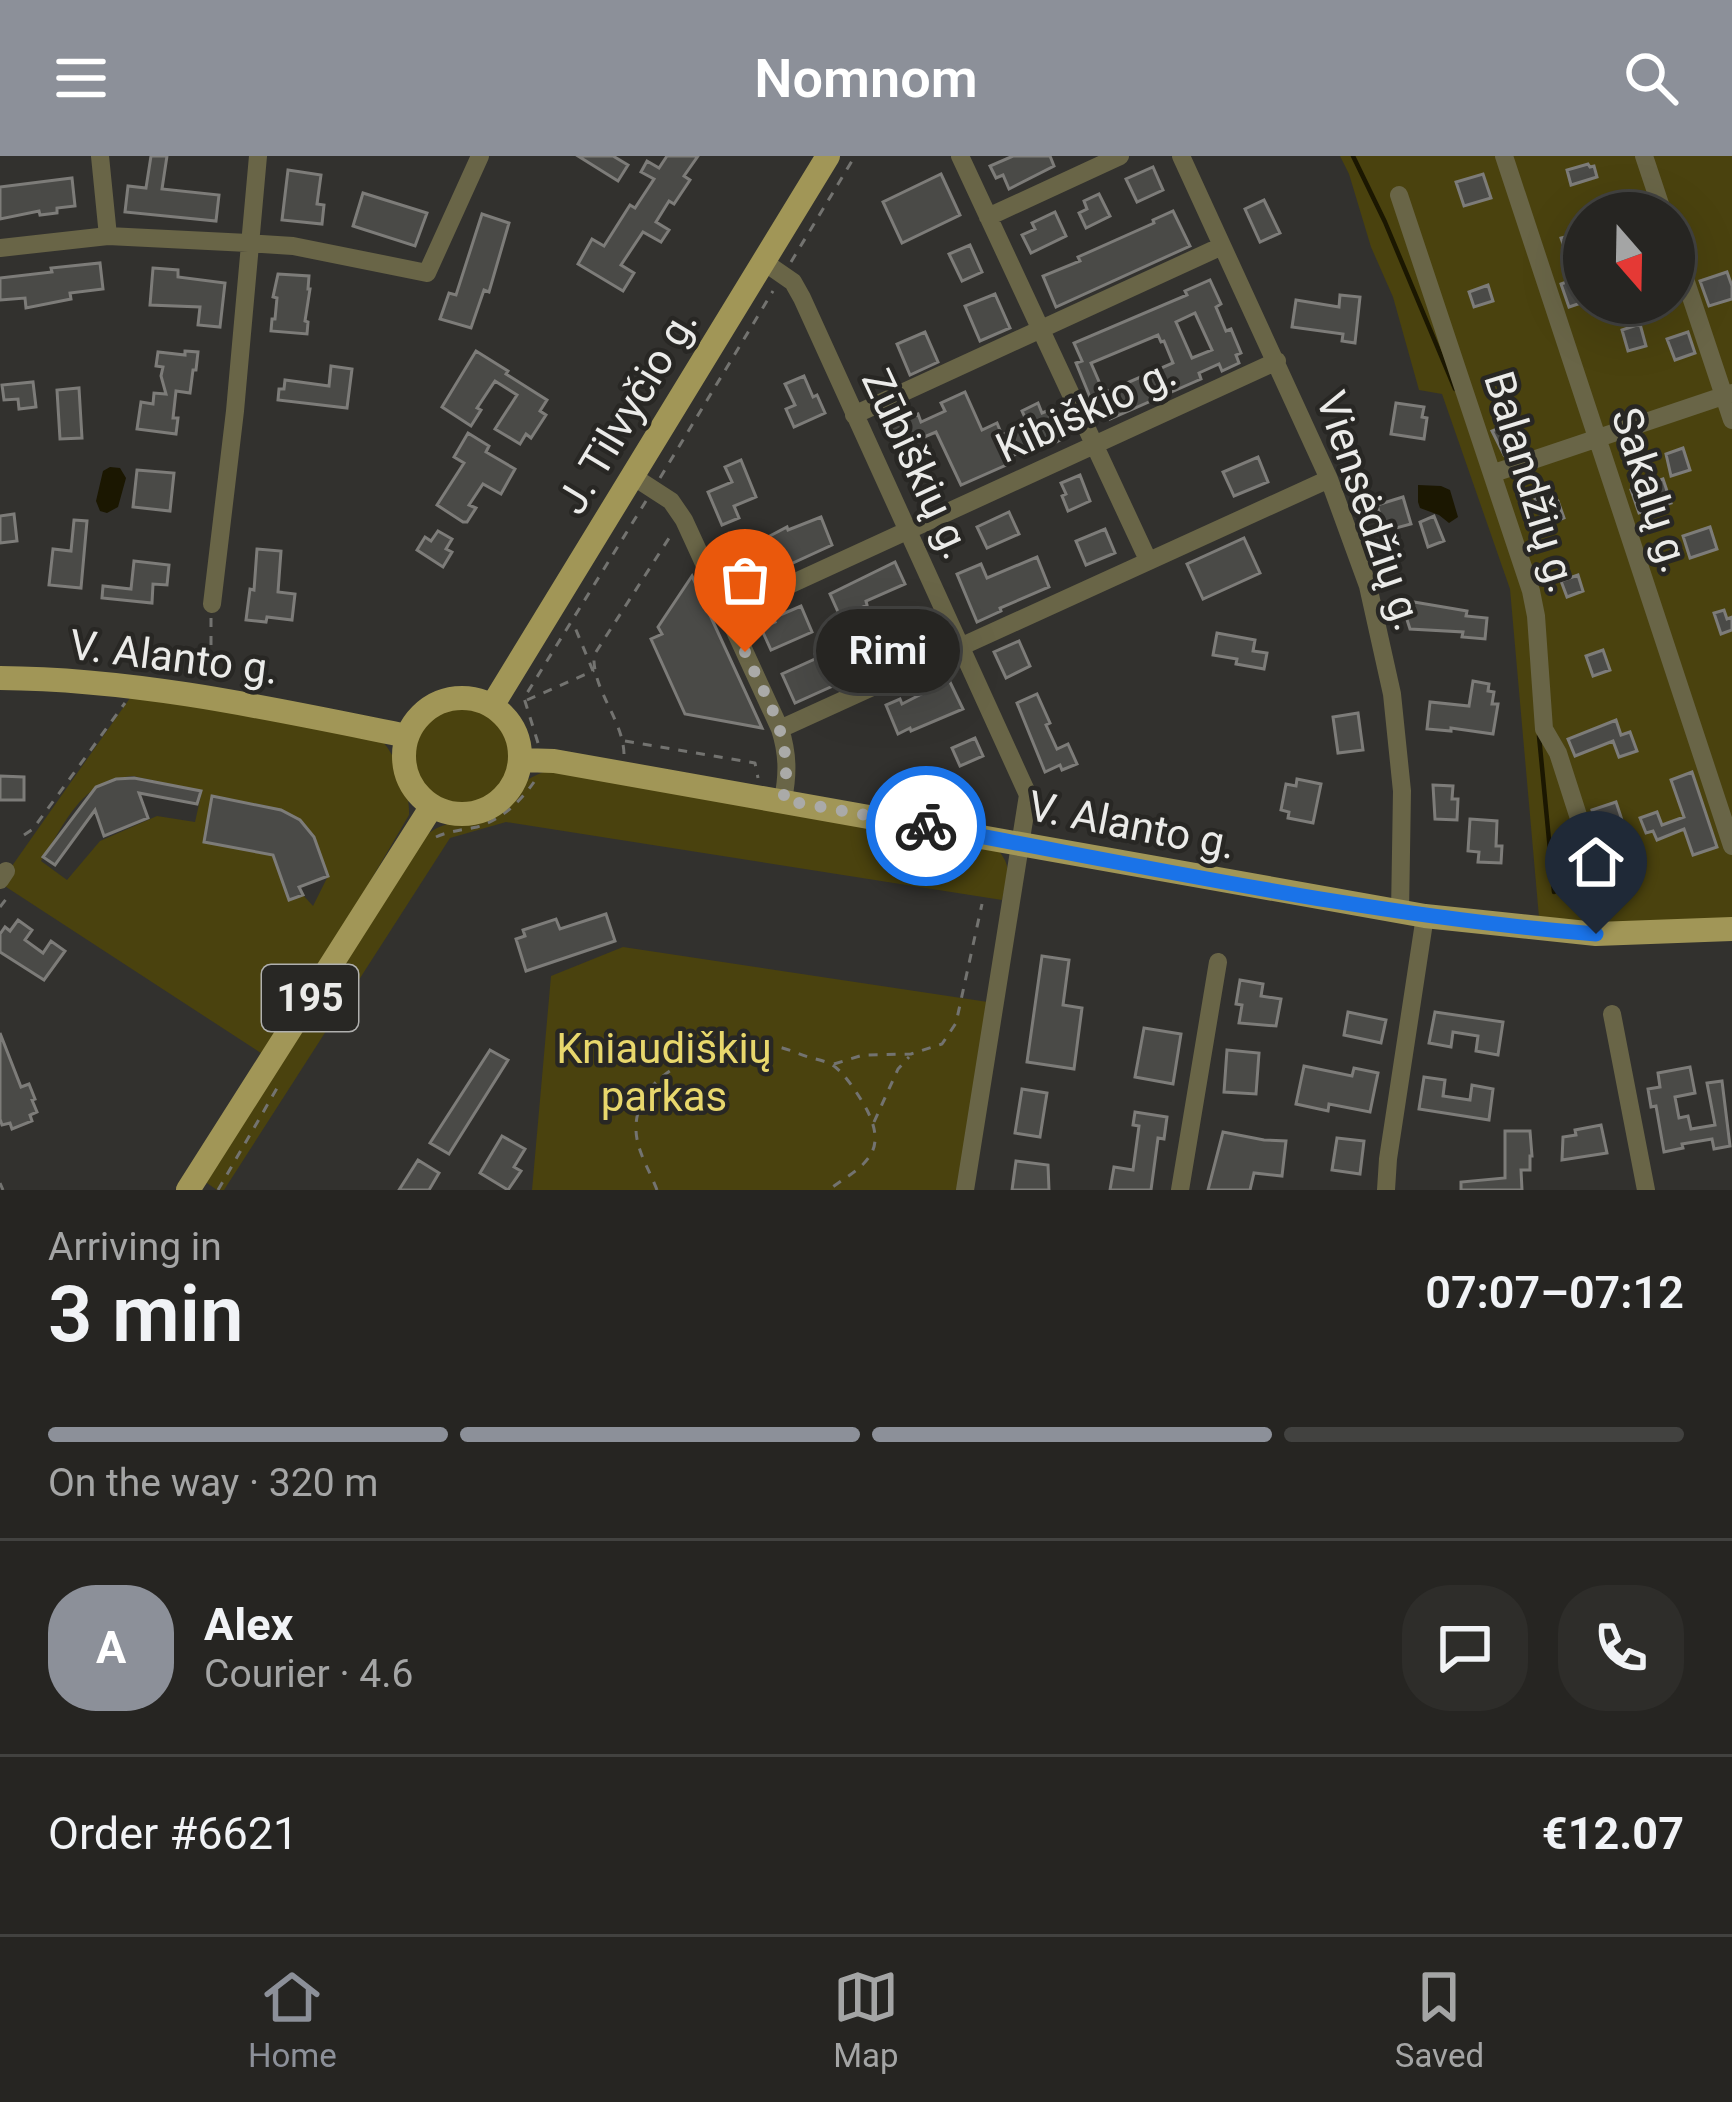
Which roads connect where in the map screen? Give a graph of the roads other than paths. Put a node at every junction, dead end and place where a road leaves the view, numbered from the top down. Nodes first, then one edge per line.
1 (100, 156) edge
2 (258, 156) edge
3 (480, 156) edge
4 (828, 156) edge
5 (961, 156) edge
6 (1120, 156) edge
7 (1181, 156) edge
8 (1504, 156) edge
9 (1644, 156) edge
10 (1656, 192) edge
11 (1400, 195) dead end
12 (988, 217) junction
13 (108, 236) junction
14 (248, 243) junction
15 (1222, 246) junction
16 (0, 248) edge
17 (774, 268) junction
18 (1695, 304) edge
19 (1041, 330) junction
20 (1277, 361) junction
21 (1728, 394) edge
22 (854, 415) junction
23 (1732, 420) edge
24 (1596, 439) junction
25 (1095, 446) junction
26 (1494, 473) junction
27 (1329, 479) junction
28 (644, 483) junction
29 (908, 531) junction
30 (1148, 560) junction
31 (212, 604) road end
32 (728, 613) junction
33 (961, 645) junction
34 (0, 678) edge
35 (493, 706) junction
36 (780, 729) junction
37 (407, 736) junction
38 (531, 761) junction
39 (783, 800) junction
40 (432, 806) junction
41 (1020, 844) junction
42 (1732, 846) edge
43 (1593, 862) dead end
44 (1413, 915) junction
45 (1732, 929) edge
46 (1218, 962) dead end
47 (1612, 1014) dead end
48 (188, 1190) edge
49 (965, 1190) edge
50 (1180, 1190) edge
51 (1387, 1190) edge
52 (1646, 1190) edge

1 - 13 street
2 - 14 street
3 - 14 street
4 - 17 main road, J. Tilvyčio g.
5 - 12 street
6 - 12 street
7 - 15 street, Viensėdžių g.
8 - 24 street, Sakalų g.
9 - 10 street
11 - 26 street, Balandžių g.
12 - 19 street
13 - 14 street
13 - 16 street
14 - 31 street
15 - 19 street
15 - 20 street, Viensėdžių g.
17 - 22 street, Zūbiškių g.
17 - 28 main road, J. Tilvyčio g.
18 - 21 street
19 - 22 street
19 - 25 street
20 - 25 street, Kibiškio g.
20 - 27 street, Viensėdžių g.
21 - 23 street
21 - 24 street
22 - 29 street, Zūbiškių g.
24 - 26 street
24 - 42 street, Sakalų g.
25 - 29 street, Kibiškio g.
25 - 30 street
26 - 43 street, Balandžių g.
27 - 30 street
27 - 44 street, Viensėdžių g.
28 - 32 street
28 - 35 main road, J. Tilvyčio g.
29 - 32 street, Kibiškio g.
29 - 33 street, Zūbiškių g.
30 - 33 street
32 - 36 street
33 - 36 street
33 - 41 street, Zūbiškių g.
34 - 37 main road, V. Alanto g.
35 - 37 main road
35 - 38 main road
36 - 39 street
37 - 40 main road
38 - 39 main road, V. Alanto g.
38 - 40 main road
39 - 41 main road, V. Alanto g.
40 - 48 main road, 195
41 - 44 main road, V. Alanto g.
41 - 49 street, Zūbiškių g.
44 - 45 main road, V. Alanto g.
44 - 51 street, Viensėdžių g.
46 - 50 street
47 - 52 street

